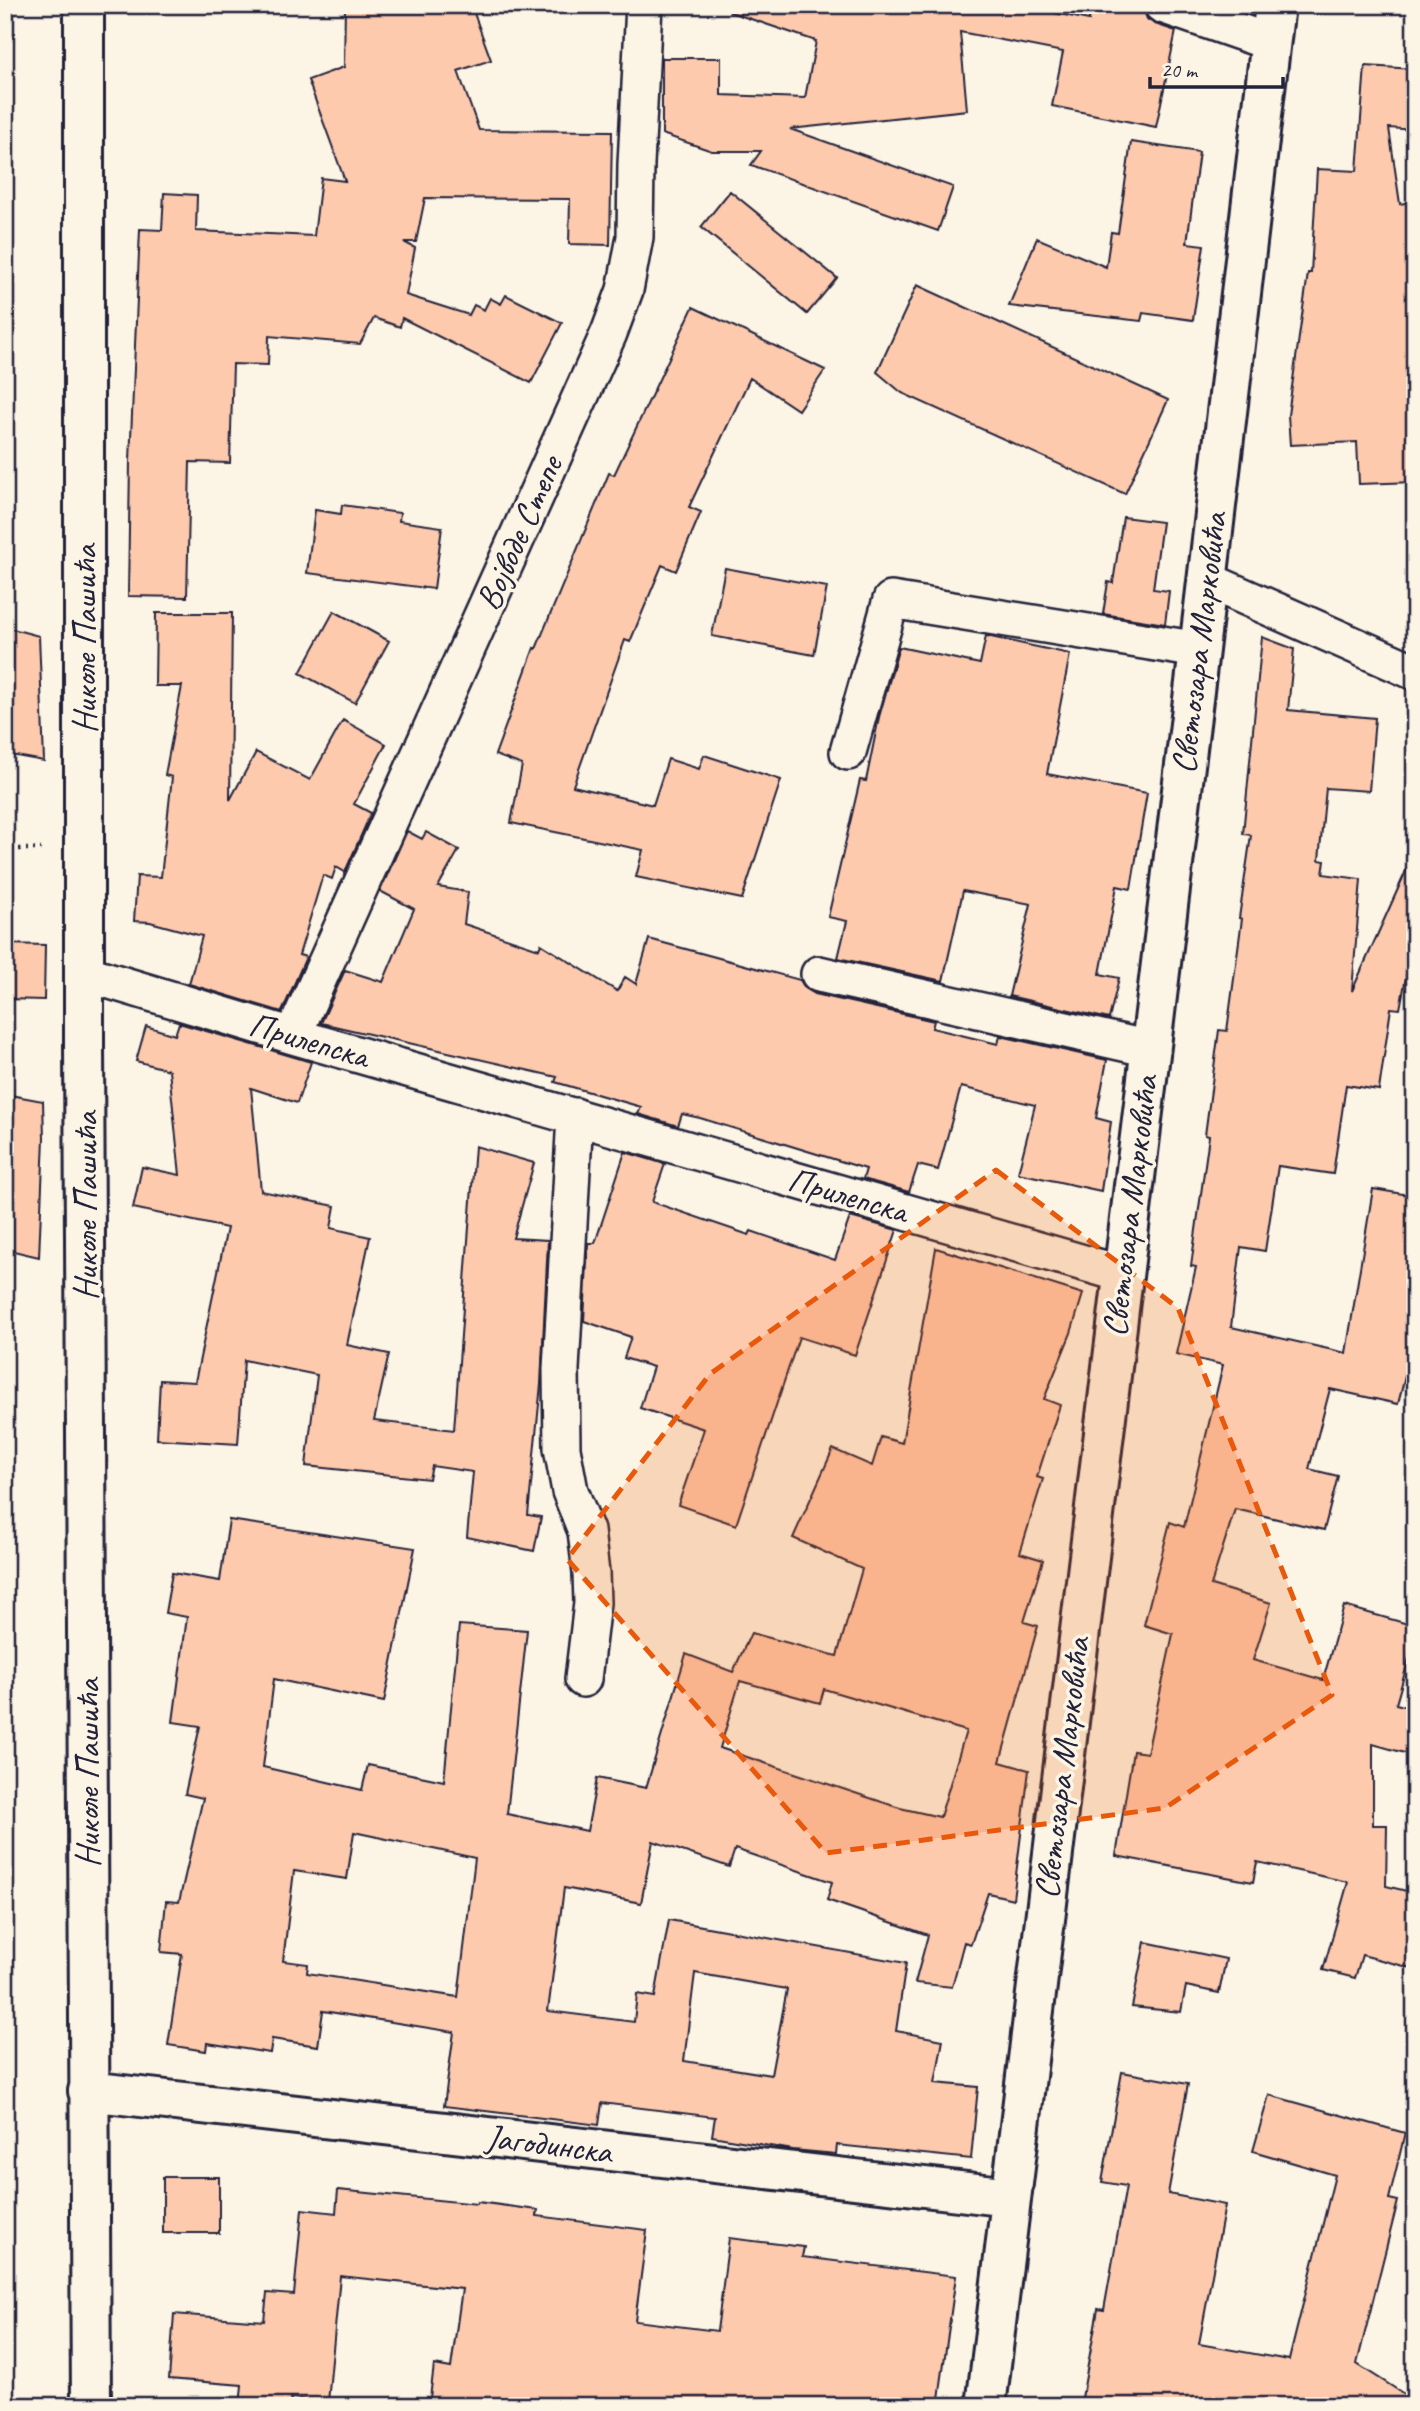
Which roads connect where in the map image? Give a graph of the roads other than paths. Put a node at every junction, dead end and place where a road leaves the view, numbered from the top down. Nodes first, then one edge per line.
1 (84, 5) edge
2 (644, 5) edge
3 (1162, 5) edge
4 (1272, 24) edge
5 (1207, 580) junction
6 (1199, 650) junction
7 (1415, 672) edge
8 (848, 751) dead end
9 (84, 974) junction
10 (818, 974) dead end
11 (293, 1036) junction
12 (1150, 1049) junction
13 (575, 1116) junction
14 (1122, 1274) junction
15 (583, 1679) dead end
16 (88, 2091) junction
17 (1010, 2197) junction
18 (91, 2406) edge
19 (986, 2406) edge

1 - 9 street, Николе Пашића
2 - 11 street, Војводе Степе
3 - 4 street
4 - 5 street, Светозара Марковића
5 - 6 street, Светозара Марковића
5 - 7 street
6 - 8 street
6 - 12 street, Светозара Марковића
9 - 11 street, Прилепска
9 - 16 street, Николе Пашића
10 - 12 street
11 - 13 street, Прилепска
12 - 14 street, Светозара Марковића
13 - 14 street, Прилепска
13 - 15 street
14 - 17 street, Светозара Марковића
16 - 17 street, Јагодинска
16 - 18 street, Николе Пашића
17 - 19 street, Светозара Марковића

